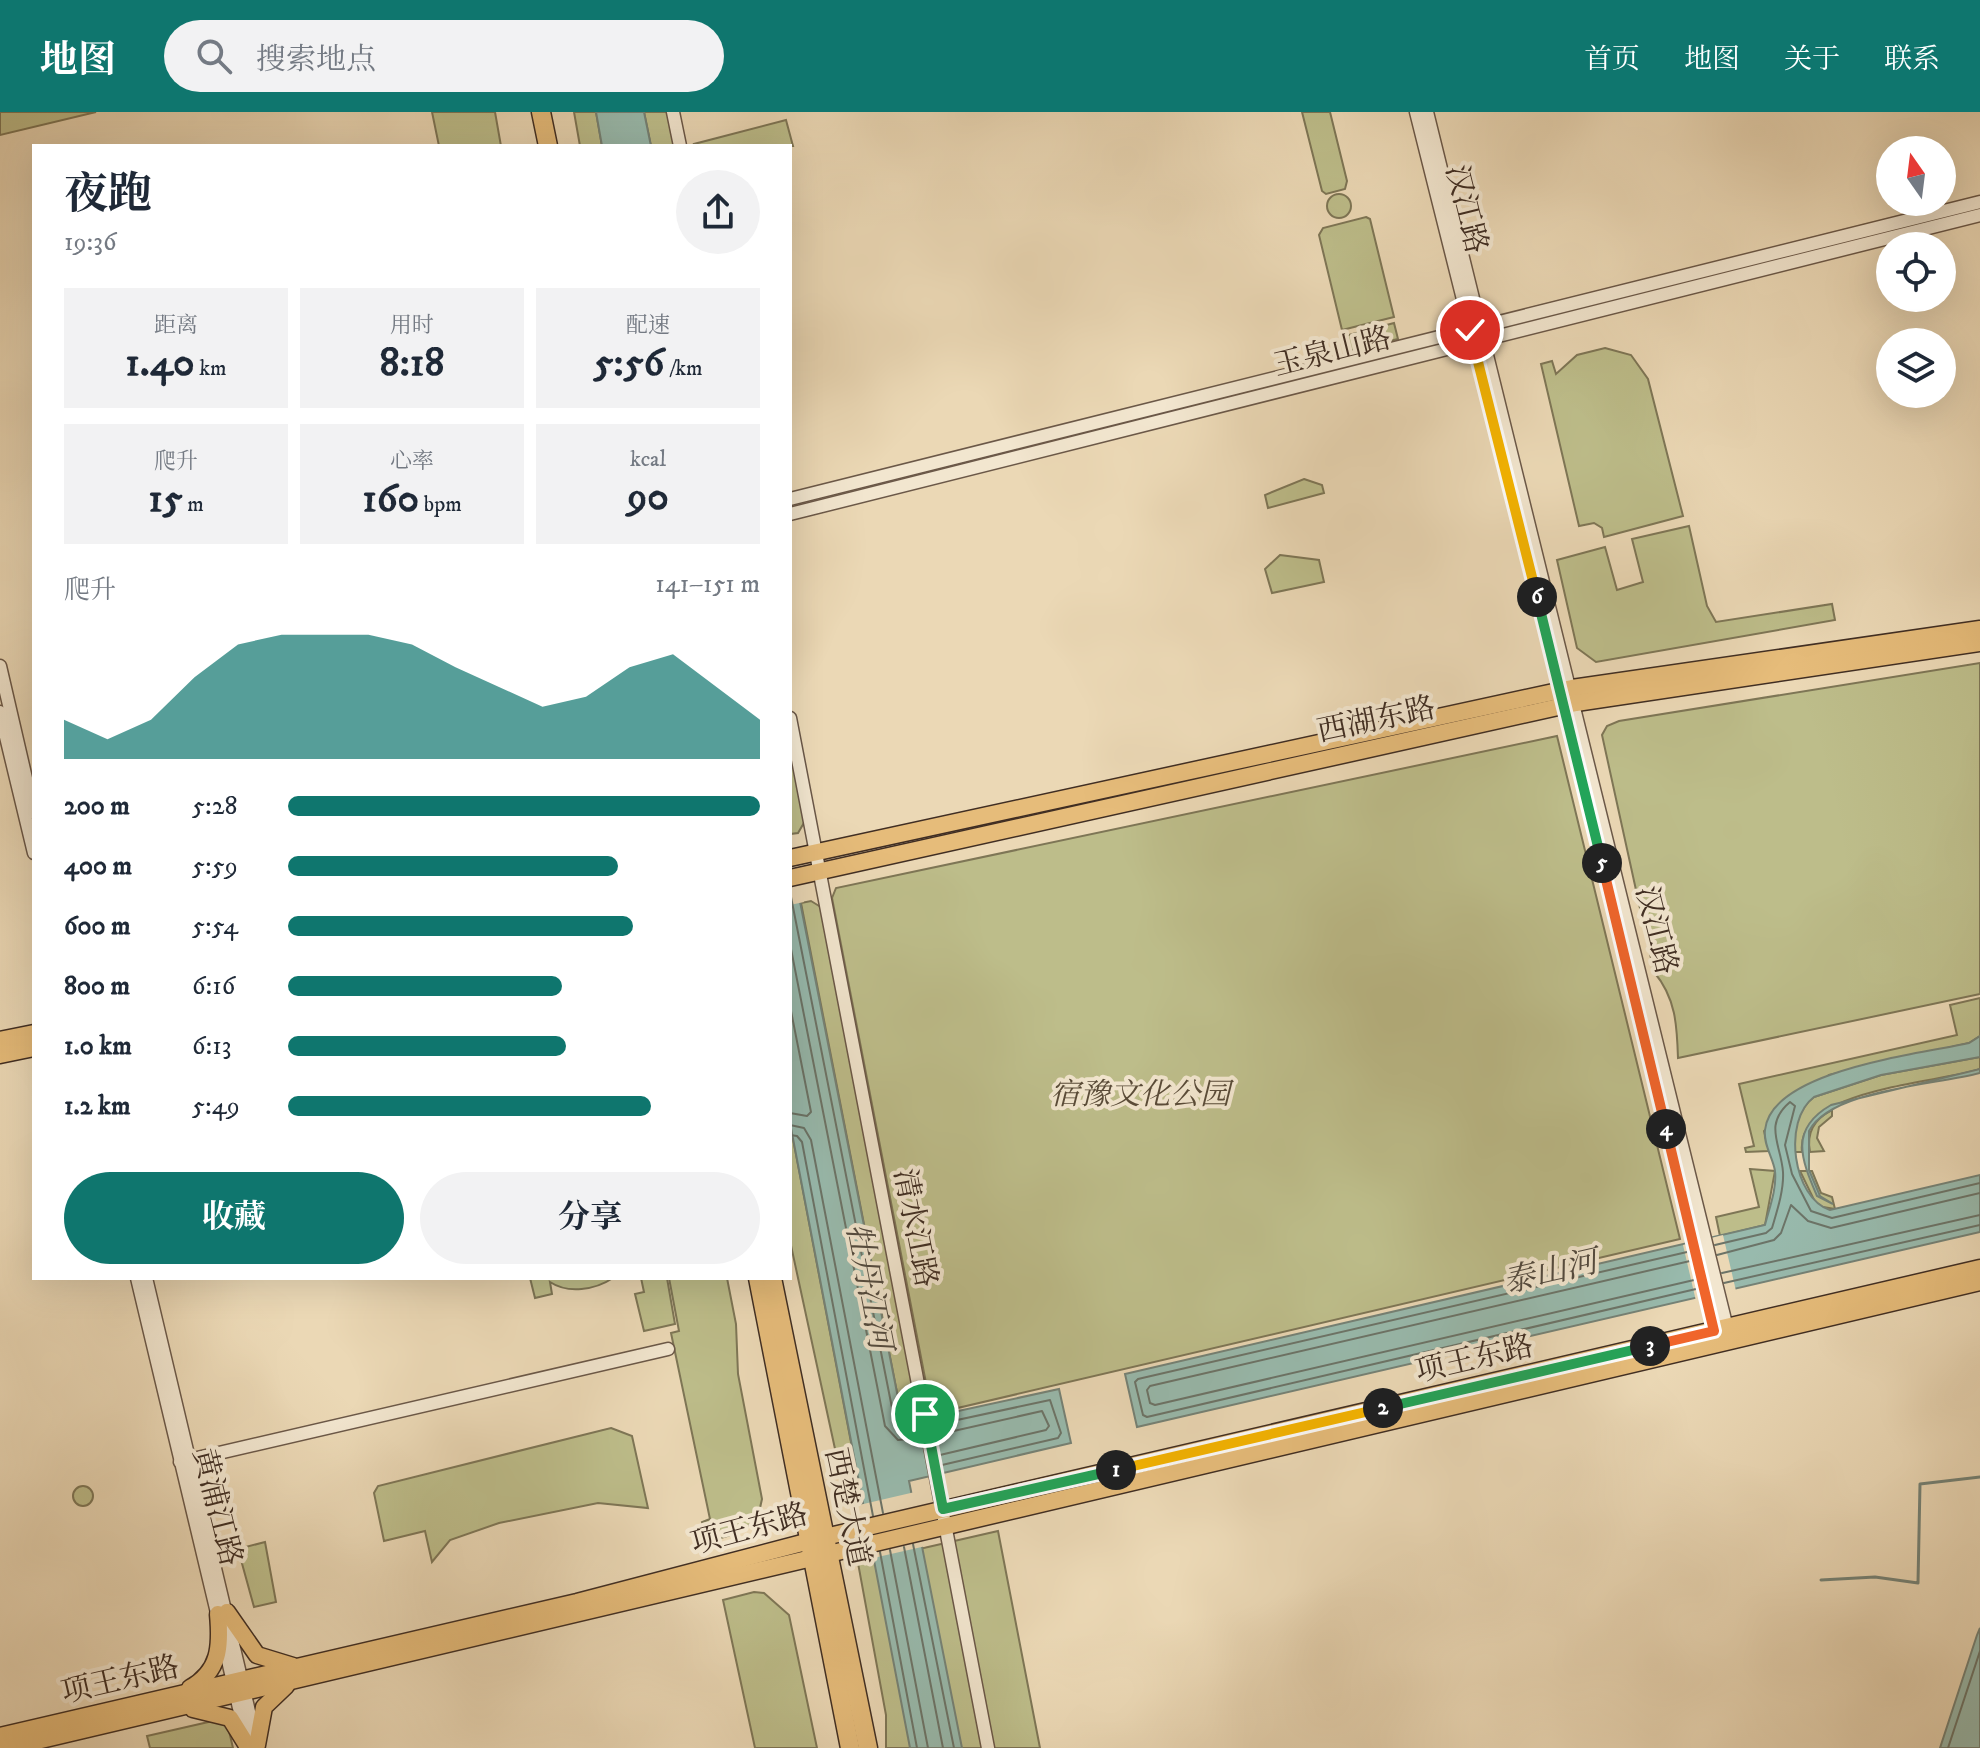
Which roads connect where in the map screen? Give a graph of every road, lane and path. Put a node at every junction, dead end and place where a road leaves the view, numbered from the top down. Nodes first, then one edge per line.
1 (530, 112) edge
2 (541, 112) edge
3 (673, 112) edge
4 (1416, 112) edge
5 (1427, 112) edge
6 (536, 144) edge
7 (548, 144) edge
8 (680, 144) edge
9 (1980, 202) edge
10 (1980, 215) edge
11 (1477, 335) junction
12 (792, 499) edge
13 (792, 513) edge
14 (1980, 629) edge
15 (1980, 643) edge
16 (0, 666) edge
17 (1568, 697) junction
18 (0, 712) edge
19 (792, 739) edge
20 (32, 804) edge
21 (32, 845) edge
22 (804, 865) edge
23 (32, 1025) edge
24 (32, 1033) edge
25 (0, 1038) edge
26 (32, 1051) edge
27 (0, 1057) edge
28 (1980, 1268) edge
29 (138, 1280) edge
30 (146, 1280) edge
31 (758, 1280) edge
32 (772, 1280) edge
33 (1980, 1282) edge
34 (1722, 1336) junction
35 (668, 1349) dead end
36 (184, 1460) junction
37 (943, 1509) junction
38 (947, 1527) junction
39 (819, 1547) junction
40 (222, 1613) junction
41 (299, 1673) junction
42 (238, 1687) junction
43 (174, 1702) junction
44 (0, 1736) edge
45 (253, 1747) edge
46 (7, 1748) edge
47 (850, 1748) edge
48 (868, 1748) edge
49 (988, 1748) edge

1 - 6 highway
2 - 7 highway
3 - 8 street
4 - 11 street, 汉江路
5 - 11 street, 汉江路
9 - 11 street, 玉泉山路
10 - 11 street, 玉泉山路
11 - 12 street, 玉泉山路
11 - 13 street, 玉泉山路
11 - 17 street, 汉江路
14 - 17 main road, 西湖东路
15 - 17 main road, 西湖东路
16 - 20 street
17 - 22 main road, 西湖东路
17 - 34 street, 汉江路
18 - 21 street
19 - 22 street, 清水江路
22 - 37 street, 清水江路
23 - 25 street
24 - 25 main road
26 - 27 main road
28 - 34 main road, 项王东路
29 - 36 street, 黄浦江路
30 - 36 street, 黄浦江路
31 - 39 highway, 西楚大道
32 - 39 highway, 西楚大道
33 - 34 main road, 项王东路
34 - 37 main road, 项王东路
34 - 38 main road, 项王东路
35 - 36 street
36 - 40 street, 黄浦江路
37 - 38 street, 清水江路
37 - 39 main road, 项王东路
38 - 39 main road, 项王东路
38 - 49 street, 清水江路
39 - 41 main road, 项王东路
39 - 47 highway, 西楚大道
39 - 48 highway, 西楚大道
40 - 41 main road
40 - 42 street, 黄浦江路
40 - 43 main road
41 - 42 main road, 项王东路
41 - 45 main road
42 - 43 main road, 项王东路
42 - 45 street, 黄浦江路
43 - 44 main road, 项王东路
43 - 45 main road
43 - 46 main road, 项王东路

